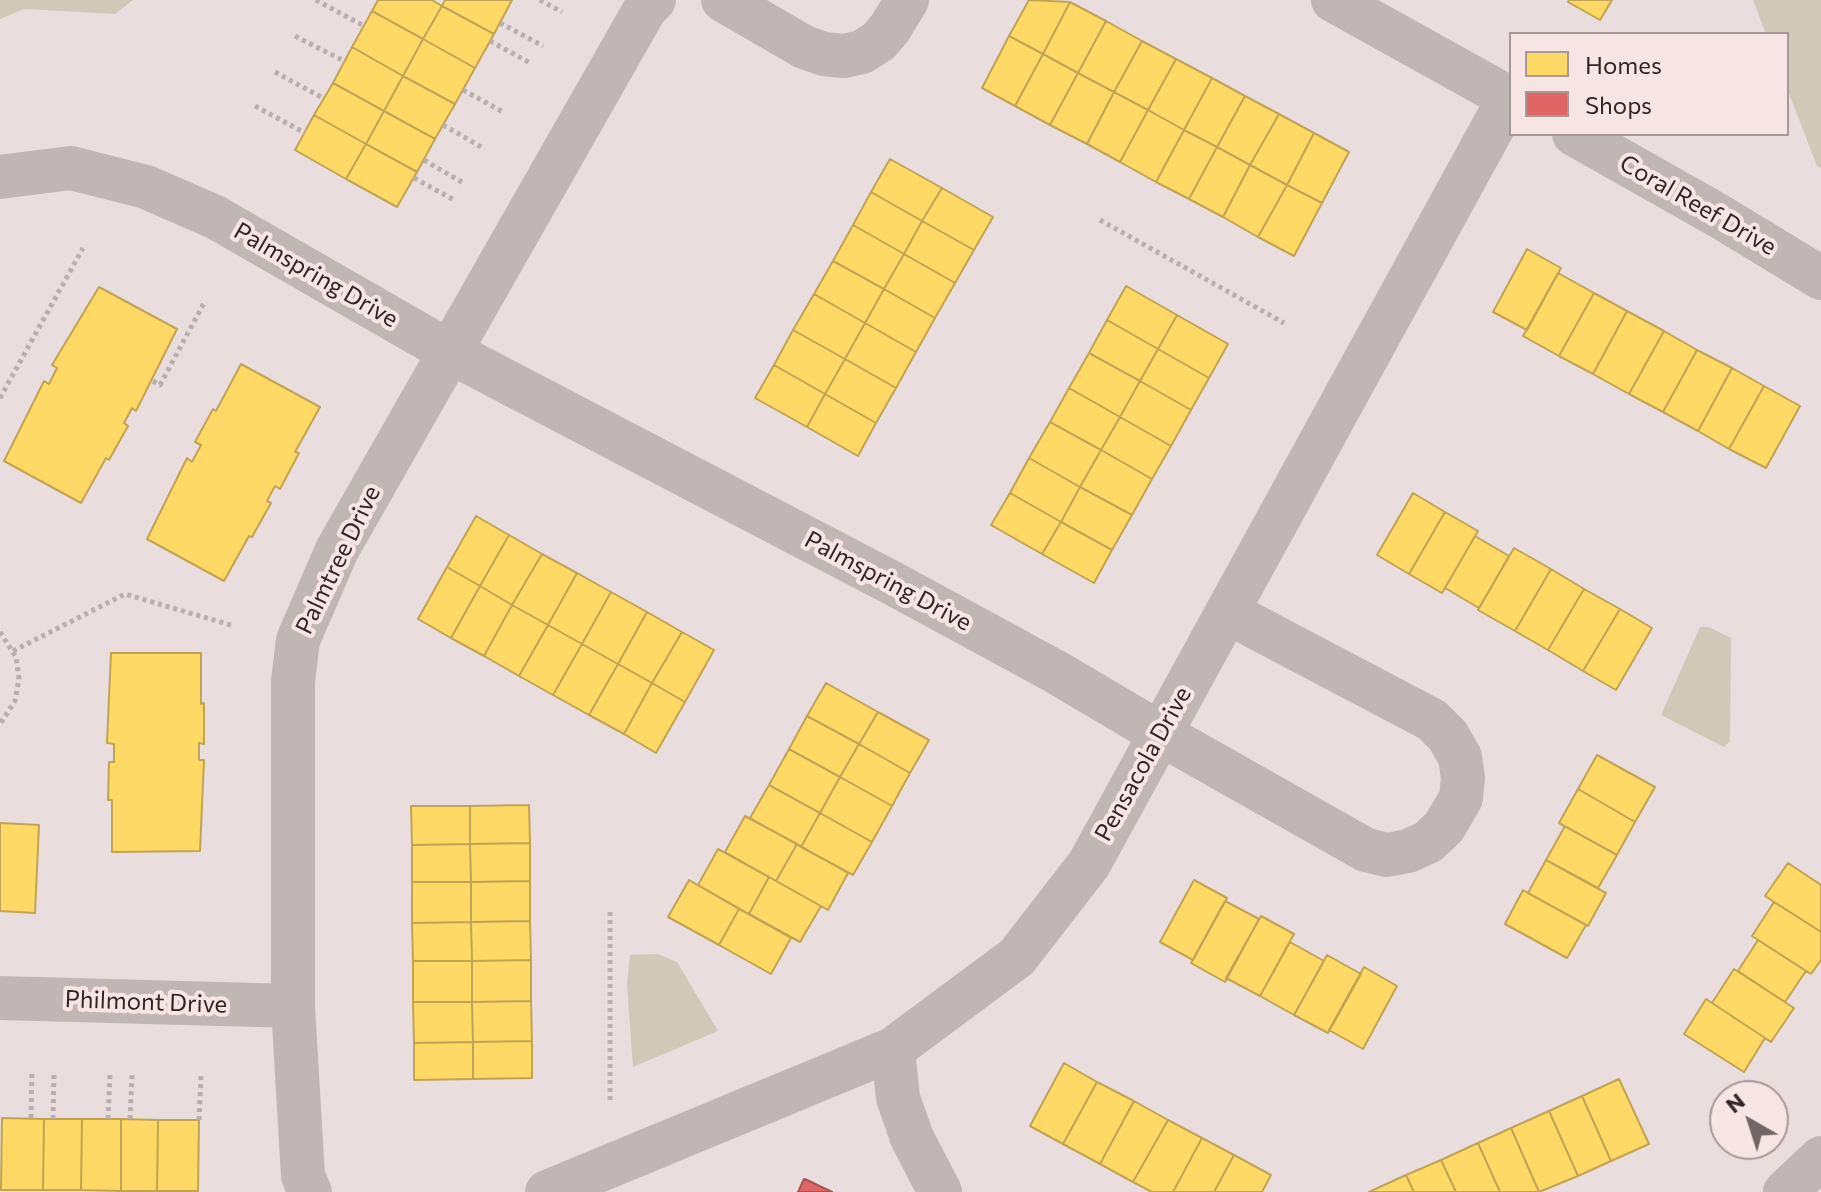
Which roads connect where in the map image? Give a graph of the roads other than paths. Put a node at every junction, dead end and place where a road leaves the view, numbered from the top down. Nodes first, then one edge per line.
1 (654, 0) edge
2 (723, 0) edge
3 (907, 0) edge
4 (1333, 0) edge
5 (1509, 97) edge
6 (1509, 100) edge
7 (1578, 136) edge
8 (0, 177) edge
9 (1821, 278) edge
10 (450, 352) junction
11 (1227, 612) junction
12 (1159, 733) junction
13 (0, 998) edge
14 (293, 1006) junction
15 (893, 1049) junction
16 (1821, 1158) edge
17 (310, 1192) edge
18 (547, 1192) edge
19 (940, 1192) edge
20 (1785, 1192) edge

1 - 10 street, Palmtree Drive
2 - 3 street
4 - 5 street
6 - 11 street, Pensacola Drive
7 - 9 street, Coral Reef Drive
8 - 10 street, Palmspring Drive
10 - 12 street, Palmspring Drive
10 - 14 street, Palmtree Drive
11 - 12 street, Pensacola Drive
11 - 12 street, Palmspring Drive
12 - 15 street, Pensacola Drive
13 - 14 street, Philmont Drive
14 - 17 street, Palmtree Drive
15 - 18 street, Pensacola Drive
15 - 19 street
16 - 20 street

